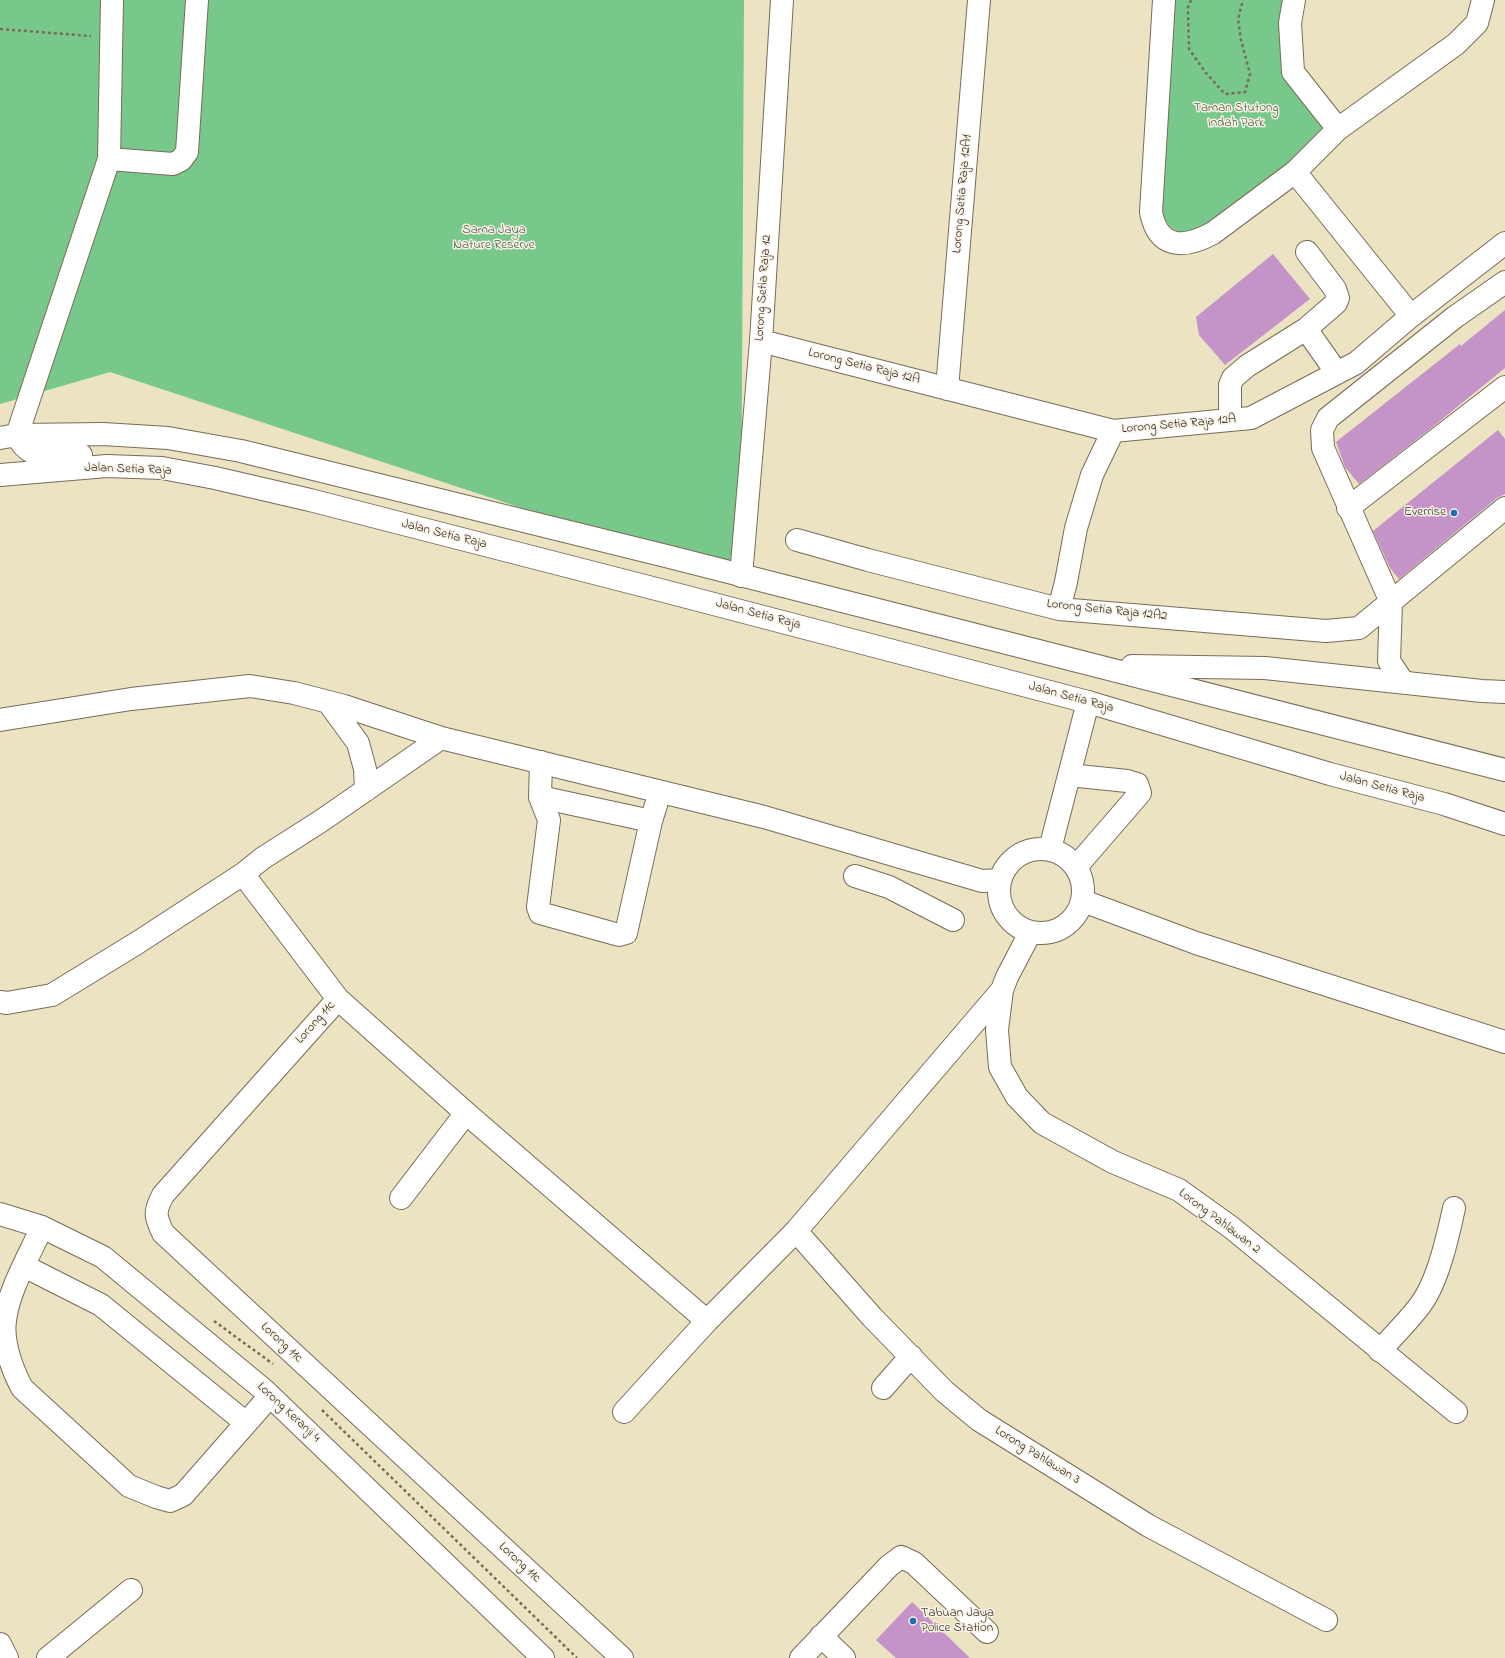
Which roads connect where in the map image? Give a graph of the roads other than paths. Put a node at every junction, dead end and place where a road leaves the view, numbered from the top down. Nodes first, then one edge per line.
1 (112, 0) edge
2 (197, 0) edge
3 (782, 0) edge
4 (979, 0) edge
5 (1164, 0) edge
6 (1294, 0) edge
7 (1483, 0) edge
8 (1338, 129) junction
9 (109, 159) junction
10 (1296, 172) junction
11 (1505, 243) edge
12 (1307, 252) dead end
13 (1505, 282) edge
14 (1438, 295) junction
15 (1411, 316) junction
16 (1455, 317) junction
17 (1306, 329) junction
18 (761, 341) junction
19 (1337, 373) junction
20 (1505, 387) edge
21 (947, 389) junction
22 (1230, 420) junction
23 (1113, 431) junction
24 (8, 437) edge
25 (107, 466) junction
26 (0, 475) edge
27 (1348, 508) junction
28 (1505, 508) edge
29 (797, 540) dead end
30 (741, 576) junction
31 (1391, 602) junction
32 (1059, 609) junction
33 (1095, 665) junction
34 (1403, 682) junction
35 (1505, 692) edge
36 (328, 702) junction
37 (1088, 702) junction
38 (2, 716) edge
39 (441, 738) junction
40 (541, 762) junction
41 (1505, 770) edge
42 (1069, 775) junction
43 (366, 790) junction
44 (660, 792) junction
45 (540, 797) junction
46 (651, 821) junction
47 (1505, 824) edge
48 (1050, 849) junction
49 (899, 856) junction
50 (1076, 867) junction
51 (243, 874) junction
52 (855, 876) dead end
53 (999, 880) junction
54 (889, 887) junction
55 (1083, 901) junction
56 (953, 920) dead end
57 (1030, 933) junction
58 (1002, 990) junction
59 (338, 999) junction
60 (0, 1002) edge
61 (1505, 1042) edge
62 (466, 1113) junction
63 (401, 1198) dead end
64 (1454, 1208) dead end
65 (0, 1214) edge
66 (42, 1227) junction
67 (796, 1231) junction
68 (24, 1266) junction
69 (707, 1321) junction
70 (1380, 1351) junction
71 (910, 1356) junction
72 (883, 1388) dead end
73 (270, 1396) junction
74 (624, 1412) dead end
75 (1456, 1412) dead end
76 (246, 1423) junction
77 (131, 1590) dead end
78 (1326, 1620) dead end
79 (987, 1632) dead end
80 (821, 1636) junction
81 (0, 1644) edge
82 (7, 1658) edge
83 (48, 1658) edge
84 (543, 1658) edge
85 (622, 1658) edge
86 (801, 1658) edge
87 (844, 1658) edge

1 - 9 main road
2 - 9 main road
3 - 18 main road, Lorong Setia Raja 12
4 - 21 main road, Lorong Setia Raja 12A1
5 - 10 main road
6 - 8 main road
7 - 8 main road
8 - 10 main road
9 - 24 main road
10 - 15 main road
11 - 14 main road, Lorong Setia Raja 12A
12 - 17 main road
13 - 16 main road
14 - 15 main road, Lorong Setia Raja 12A
14 - 16 main road
15 - 19 main road, Lorong Setia Raja 12A
16 - 27 main road
17 - 19 main road
17 - 22 main road
18 - 21 main road, Lorong Setia Raja 12A
18 - 30 main road, Lorong Setia Raja 12
19 - 22 main road, Lorong Setia Raja 12A
20 - 27 main road
21 - 23 main road, Lorong Setia Raja 12A
22 - 23 main road, Lorong Setia Raja 12A
23 - 32 main road
24 - 25 main road
24 - 30 main road
25 - 26 main road, Jalan Setia Raja
25 - 37 main road, Jalan Setia Raja
27 - 31 main road
28 - 31 main road, Lorong Setia Raja 12A2
29 - 32 main road, Lorong Setia Raja 12A2
30 - 33 main road
31 - 32 main road, Lorong Setia Raja 12A2
31 - 34 main road
33 - 34 main road
33 - 41 main road
34 - 35 main road
36 - 38 main road
36 - 39 main road
36 - 43 main road
37 - 42 main road
37 - 47 main road, Jalan Setia Raja
39 - 40 main road
39 - 43 main road
40 - 44 main road
40 - 45 main road
42 - 48 main road
42 - 50 main road
43 - 51 main road
44 - 46 main road
44 - 49 main road
45 - 46 main road
45 - 46 main road
48 - 50 main road
48 - 53 main road
49 - 53 main road
49 - 54 main road
50 - 55 main road
51 - 59 main road
51 - 60 main road
52 - 54 main road
53 - 57 main road
54 - 56 main road
55 - 57 main road
55 - 61 main road
57 - 58 main road
58 - 67 main road
58 - 70 main road, Lorong Pahlawan 2
59 - 62 main road
59 - 85 main road, Lorong 11c
62 - 63 main road
62 - 69 main road
64 - 70 main road
65 - 66 main road, Lorong Keranji 4
66 - 68 main road
66 - 73 main road, Lorong Keranji 4
67 - 69 main road
67 - 71 main road, Lorong Pahlawan 3
68 - 76 main road
68 - 76 main road
69 - 74 main road
70 - 75 main road, Lorong Pahlawan 2
71 - 72 main road
71 - 78 main road, Lorong Pahlawan 3
73 - 76 main road
73 - 84 main road, Lorong Keranji 4
77 - 83 main road
79 - 80 main road
80 - 86 main road
80 - 87 main road
81 - 82 main road

